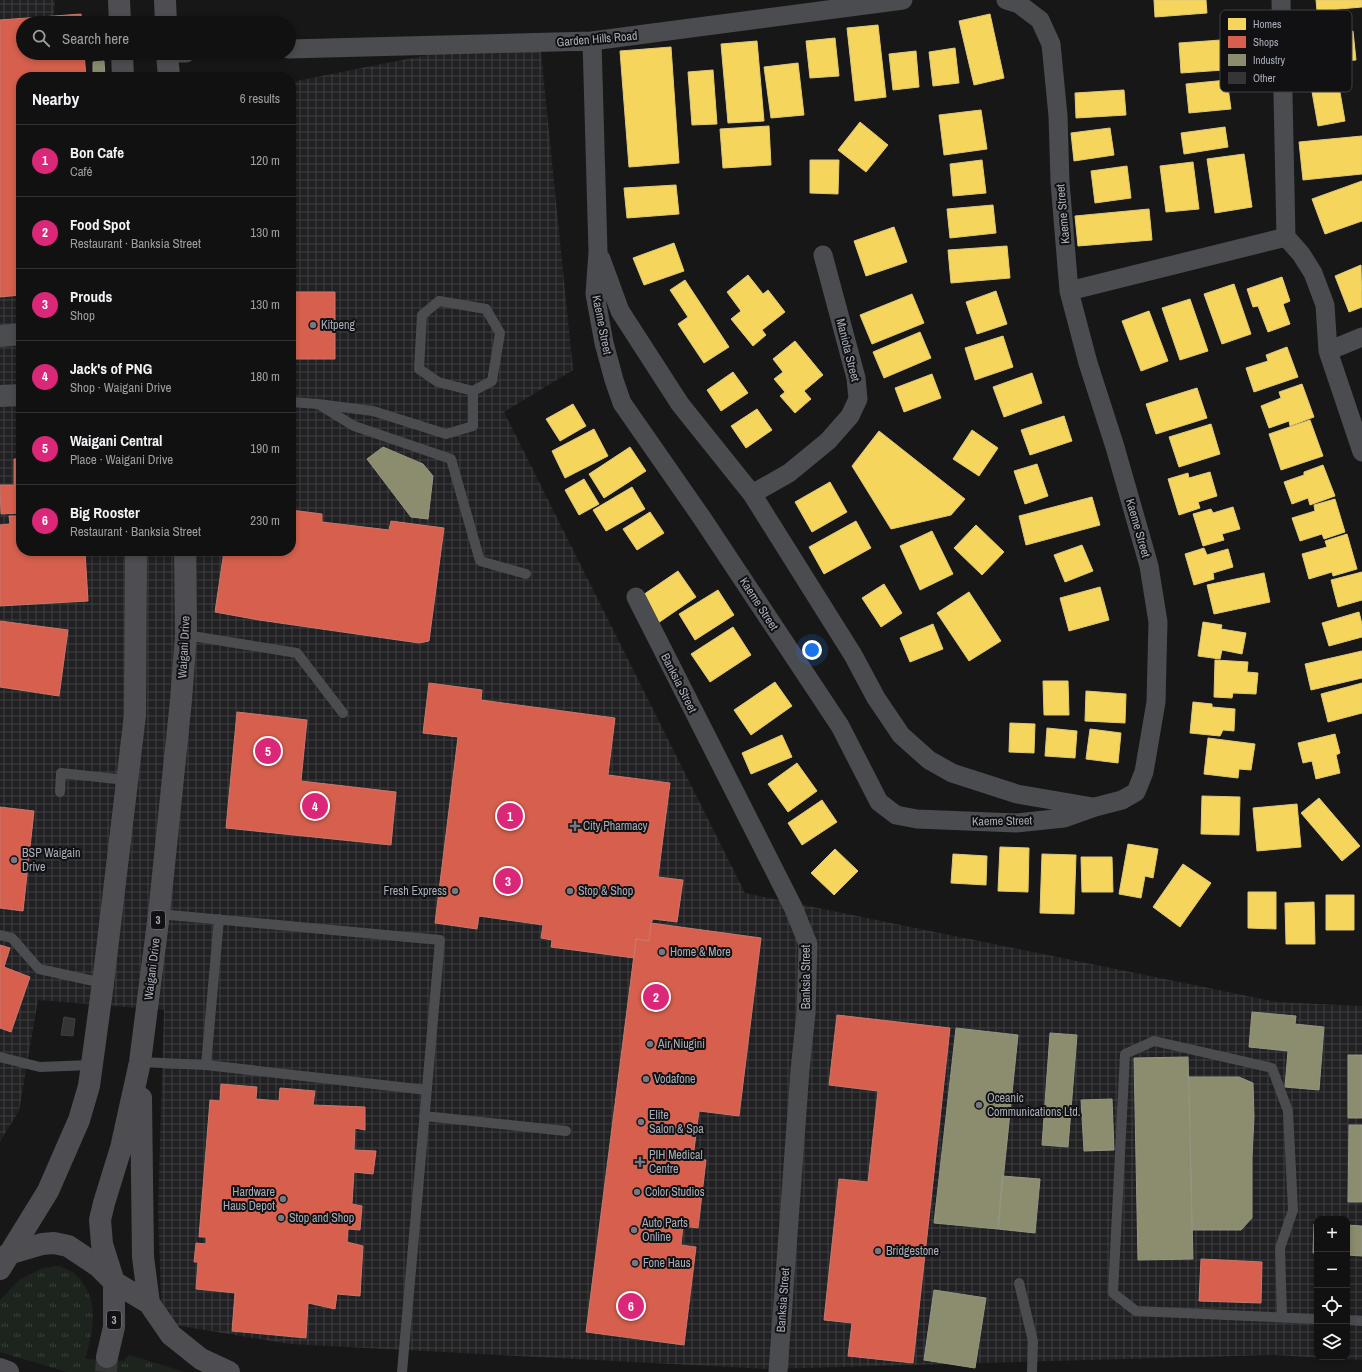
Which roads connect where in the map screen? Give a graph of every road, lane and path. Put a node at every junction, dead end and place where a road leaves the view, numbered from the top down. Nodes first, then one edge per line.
1 (120, 0) edge
2 (165, 0) edge
3 (903, 0) edge
4 (1006, 0) edge
5 (1281, 0) edge
6 (1281, 10) edge
7 (120, 16) edge
8 (166, 16) edge
9 (592, 42) junction
10 (296, 49) edge
11 (122, 60) edge
12 (167, 60) edge
13 (123, 72) edge
14 (168, 72) edge
15 (1283, 92) edge
16 (1286, 237) junction
17 (598, 252) junction
18 (823, 255) dead end
19 (1069, 291) junction
20 (16, 334) edge
21 (0, 336) edge
22 (1362, 337) edge
23 (1328, 351) junction
24 (473, 391) junction
25 (0, 396) edge
26 (16, 396) edge
27 (296, 402) edge
28 (318, 404) junction
29 (1362, 452) edge
30 (752, 494) junction
31 (136, 556) edge
32 (185, 556) edge
33 (526, 574) dead end
34 (636, 597) dead end
35 (186, 635) junction
36 (343, 713) dead end
37 (126, 780) junction
38 (60, 792) dead end
39 (1095, 807) junction
40 (158, 914) junction
41 (219, 919) junction
42 (0, 935) edge
43 (103, 983) junction
44 (0, 1057) edge
45 (140, 1062) junction
46 (91, 1065) junction
47 (206, 1065) junction
48 (427, 1090) junction
49 (424, 1116) junction
50 (566, 1131) dead end
51 (3, 1260) edge
52 (114, 1282) junction
53 (1019, 1283) dead end
54 (149, 1303) junction
55 (1282, 1317) junction
56 (1314, 1319) edge
57 (1350, 1320) edge
58 (1362, 1321) edge
59 (107, 1357) tunnel mouth
60 (0, 1369) edge
61 (8, 1372) edge
62 (229, 1372) edge
63 (402, 1372) edge
64 (778, 1372) edge
65 (1032, 1372) edge

1 - 7 highway
2 - 8 highway
3 - 9 street, Garden Hills Road
4 - 19 street, Kaeme Street
5 - 6 street
9 - 10 street, Garden Hills Road
9 - 17 street, Kaeme Street
11 - 13 highway
12 - 14 highway
15 - 16 street
16 - 19 street
16 - 23 street
17 - 30 street
17 - 39 street, Kaeme Street
18 - 30 street, Maniota Street
19 - 39 street, Kaeme Street
20 - 21 street
22 - 23 street
23 - 29 street
24 - 24 lane
24 - 28 lane
25 - 26 street
27 - 28 lane
28 - 33 lane
30 - 39 street
31 - 37 highway
32 - 35 highway, Waigani Drive / 3
34 - 64 street, Banksia Street
35 - 36 lane
35 - 40 highway, Waigani Drive / 3
37 - 38 lane
37 - 43 highway
40 - 41 lane
40 - 45 highway, Waigani Drive / 3
41 - 47 lane
41 - 48 lane
42 - 43 lane
43 - 46 highway
44 - 46 lane
45 - 47 lane
45 - 52 highway, Waigani Drive / 3
45 - 54 highway
46 - 51 highway
47 - 48 lane
48 - 49 lane
49 - 50 lane
49 - 63 lane
51 - 52 highway
52 - 54 highway
52 - 59 highway, Waigani Drive / 3
53 - 65 lane
54 - 62 highway
55 - 55 lane
55 - 56 lane
57 - 58 lane
60 - 61 highway

